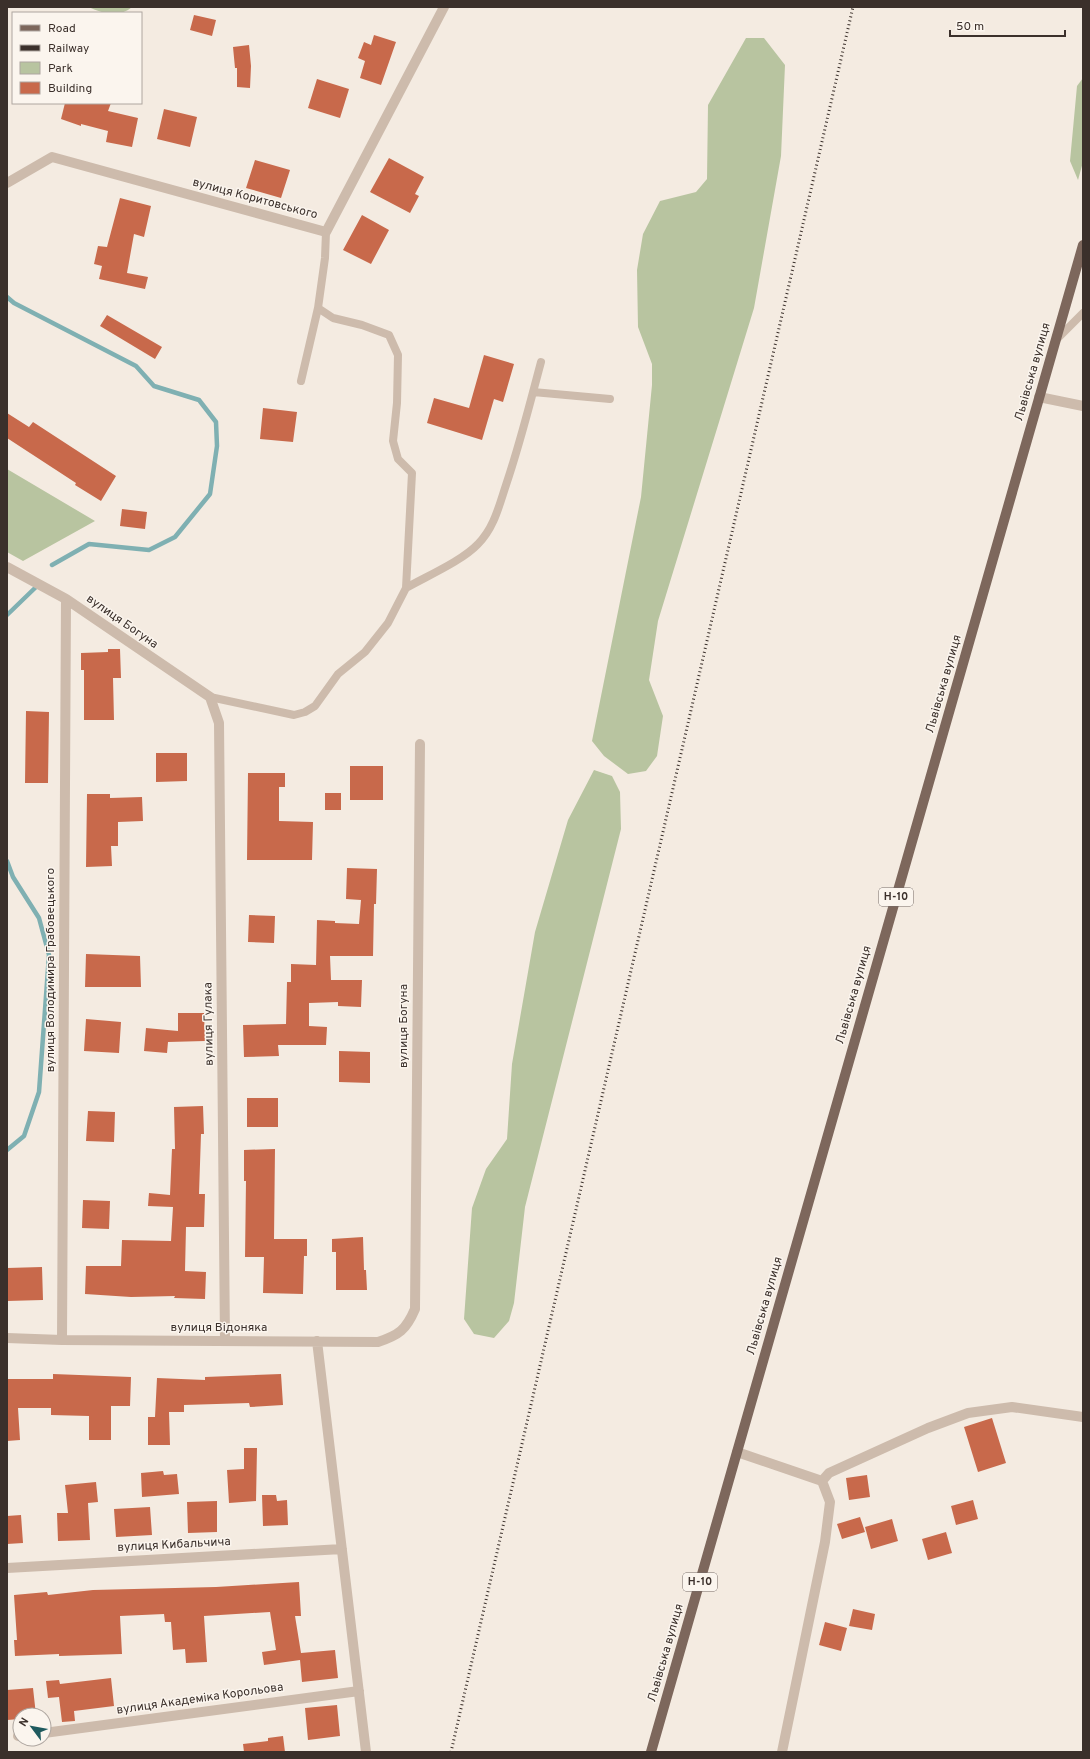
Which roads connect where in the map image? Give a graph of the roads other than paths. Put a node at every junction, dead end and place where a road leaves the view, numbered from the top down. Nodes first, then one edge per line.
1 (444, 7) edge
2 (7, 183) edge
3 (326, 232) junction
4 (1083, 245) edge
5 (318, 308) junction
6 (1083, 313) edge
7 (1055, 341) junction
8 (541, 362) dead end
9 (301, 381) dead end
10 (533, 392) junction
11 (1039, 397) junction
12 (610, 399) dead end
13 (1083, 406) edge
14 (7, 567) edge
15 (406, 588) junction
16 (66, 599) junction
17 (210, 697) junction
18 (420, 744) dead end
19 (415, 1309) joint
20 (7, 1338) edge
21 (62, 1340) junction
22 (225, 1340) junction
23 (317, 1341) junction
24 (1083, 1417) edge
25 (737, 1452) junction
26 (822, 1481) junction
27 (342, 1549) junction
28 (7, 1568) edge
29 (359, 1690) junction
30 (52, 1732) edge
31 (366, 1752) edge
32 (651, 1752) edge
33 (782, 1752) edge

1 - 3 street, вулиця Коритовського
2 - 3 street, вулиця Коритовського
3 - 5 lane
4 - 7 main road, Львівська вулиця / Н-10
5 - 9 lane
5 - 15 lane
6 - 7 lane
7 - 11 main road, Львівська вулиця / Н-10
8 - 10 lane
10 - 12 lane
10 - 15 lane
11 - 13 street
11 - 25 main road, Львівська вулиця / Н-10
14 - 16 street, вулиця Богуна
15 - 17 lane
16 - 17 street, вулиця Богуна
16 - 21 street, вулиця Володимира Грабовецького
17 - 22 street, вулиця Гулака
18 - 19 street, вулиця Богуна
19 - 23 street, вулиця Відоняка
20 - 21 street, вулиця Відоняка
21 - 22 street, вулиця Відоняка
22 - 23 street, вулиця Відоняка
23 - 27 street
24 - 26 street
25 - 26 street
25 - 32 main road, Львівська вулиця / Н-10
26 - 33 street
27 - 28 street, вулиця Кибальчича
27 - 29 street
29 - 30 street, вулиця Академіка Корольова
29 - 31 street

